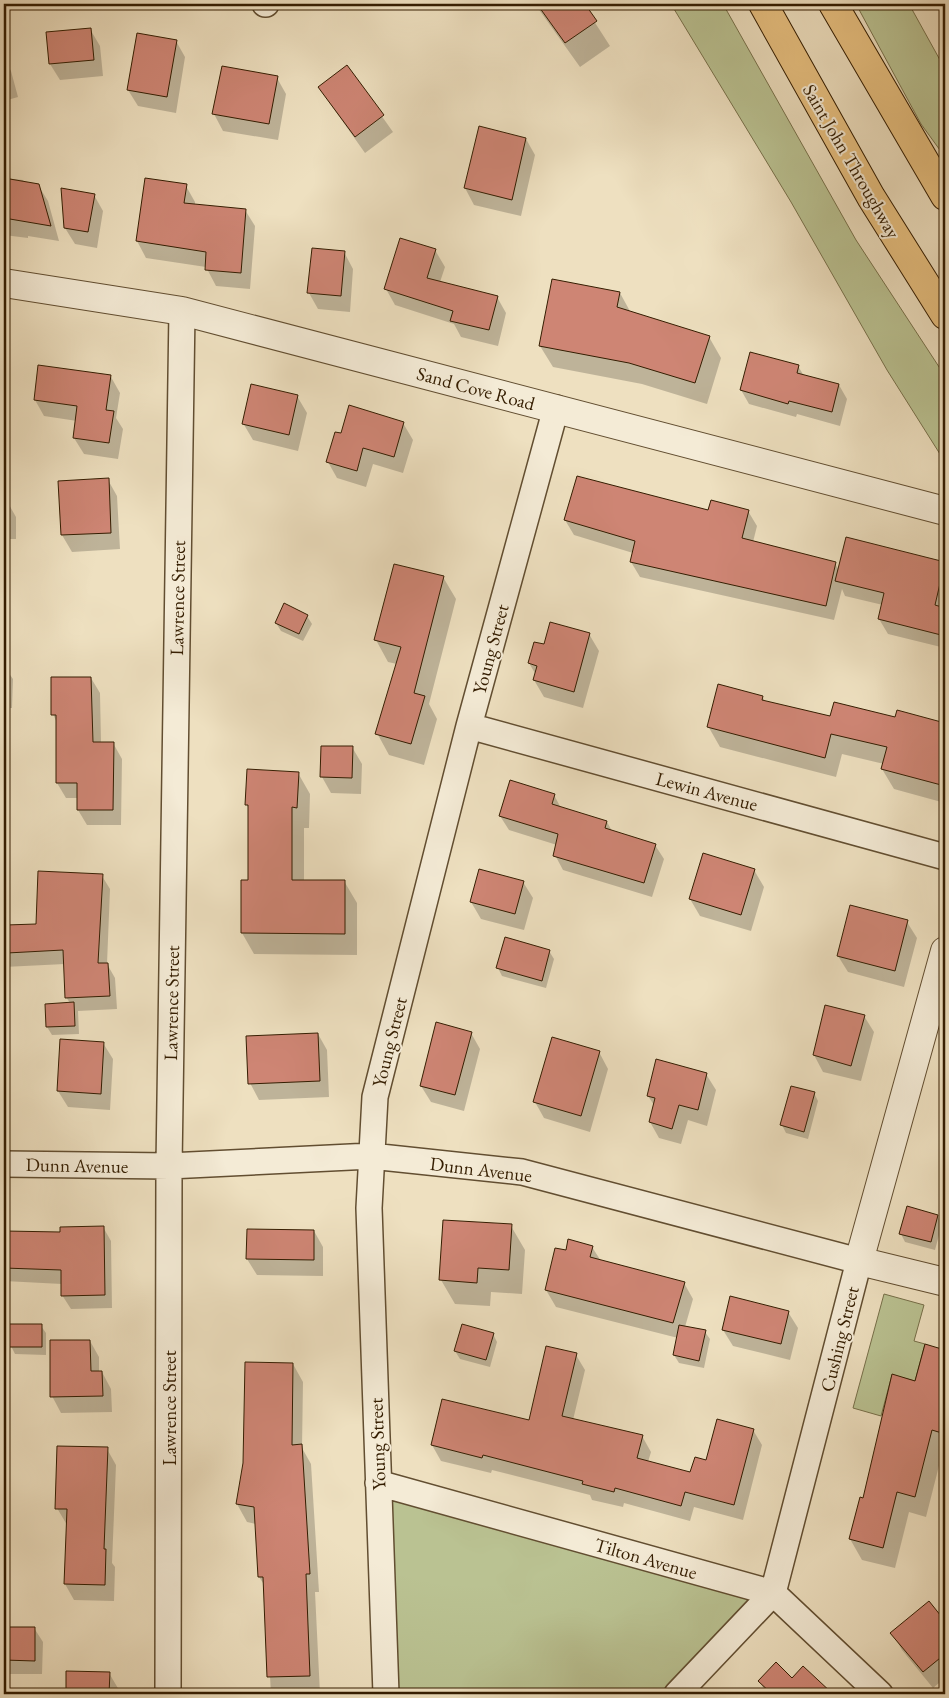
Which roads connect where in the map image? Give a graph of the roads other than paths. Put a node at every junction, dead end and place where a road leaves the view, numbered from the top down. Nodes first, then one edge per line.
1 (763, 4) edge
2 (833, 4) edge
3 (945, 196) edge
4 (4, 283) edge
5 (182, 311) junction
6 (945, 316) edge
7 (556, 408) junction
8 (945, 511) edge
9 (469, 726) junction
10 (945, 857) edge
11 (945, 952) edge
12 (371, 1156) junction
13 (4, 1164) edge
14 (169, 1166) junction
15 (859, 1261) junction
16 (945, 1282) edge
17 (378, 1483) junction
18 (774, 1593) junction
19 (168, 1694) edge
20 (386, 1694) edge
21 (677, 1694) edge
22 (880, 1694) edge

1 - 6 highway, Saint John Throughway
2 - 3 highway
4 - 5 street, Sand Cove Road
5 - 7 street, Sand Cove Road
5 - 14 street, Lawrence Street
7 - 8 street, Sand Cove Road
7 - 9 street, Young Street
9 - 10 street, Lewin Avenue
9 - 12 street, Young Street
11 - 15 street, Cushing Street
12 - 14 street, Dunn Avenue
12 - 15 street, Dunn Avenue
12 - 17 street, Young Street
13 - 14 street, Dunn Avenue
14 - 19 street, Lawrence Street
15 - 16 street, Dunn Avenue
15 - 18 street, Cushing Street
17 - 18 street, Tilton Avenue
17 - 20 street, Young Street
18 - 21 street, Cushing Street
18 - 22 street, Tilton Avenue

